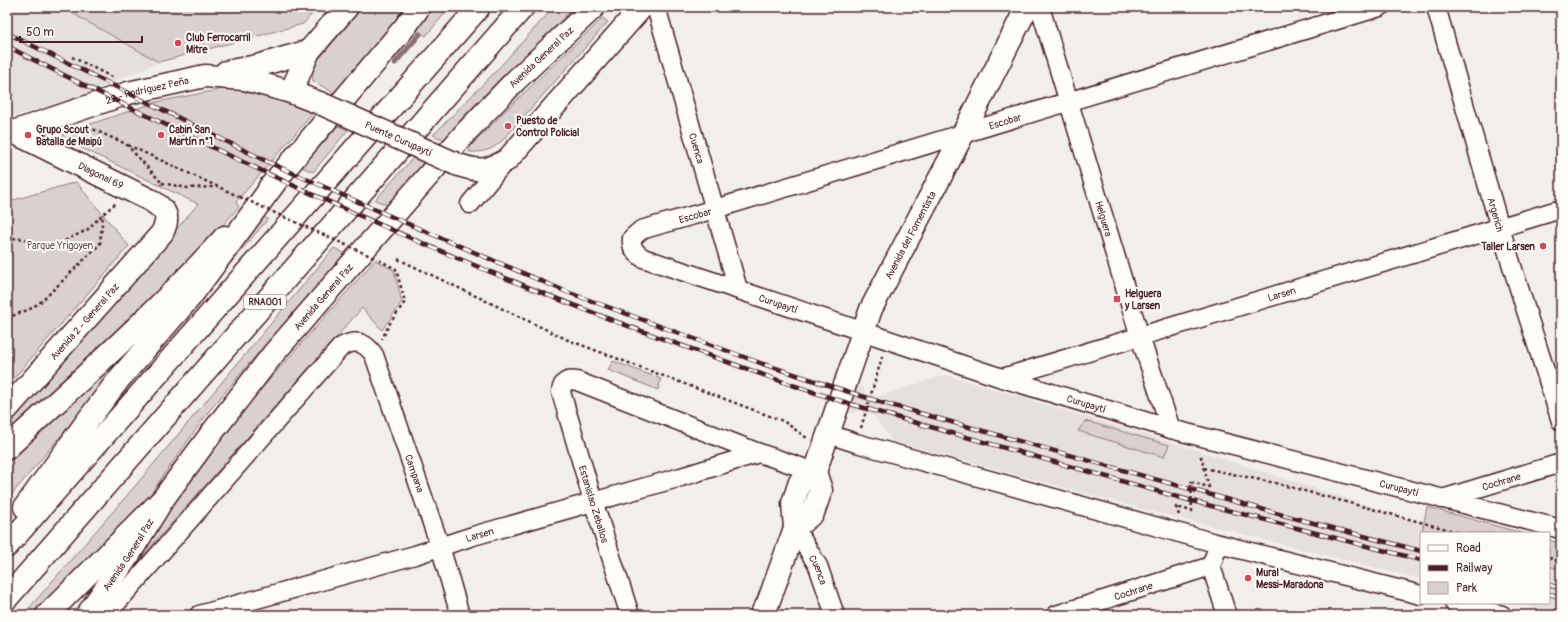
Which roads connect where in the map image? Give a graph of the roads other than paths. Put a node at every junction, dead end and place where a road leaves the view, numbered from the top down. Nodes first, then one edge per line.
1 (347, 7) edge
2 (419, 7) edge
3 (479, 7) edge
4 (524, 7) edge
5 (594, 7) edge
6 (642, 7) edge
7 (656, 7) edge
8 (1027, 7) edge
9 (1040, 7) edge
10 (1380, 7) edge
11 (1436, 7) edge
12 (309, 51) junction
13 (205, 76) junction
14 (291, 92) junction
15 (1069, 102) junction
16 (10, 133) edge
17 (963, 134) junction
18 (507, 160) junction
19 (282, 173) junction
20 (470, 204) dead end
21 (715, 209) junction
22 (1561, 209) edge
23 (1500, 228) junction
24 (162, 233) joint
25 (632, 238) joint
26 (738, 289) junction
27 (862, 332) junction
28 (1140, 337) junction
29 (374, 355) joint
30 (1002, 378) junction
31 (7, 409) edge
32 (1561, 421) edge
33 (1171, 429) junction
34 (825, 441) junction
35 (7, 448) edge
36 (759, 453) junction
37 (1561, 462) edge
38 (815, 472) junction
39 (162, 499) junction
40 (1442, 499) junction
41 (593, 502) junction
42 (795, 528) junction
43 (1561, 529) edge
44 (7, 533) edge
45 (1219, 544) junction
46 (7, 546) edge
47 (440, 546) junction
48 (1211, 566) junction
49 (1420, 595) edge
50 (7, 598) edge
51 (1458, 604) edge
52 (46, 615) edge
53 (87, 615) edge
54 (106, 615) edge
55 (199, 615) edge
56 (460, 615) edge
57 (630, 615) edge
58 (761, 615) edge
59 (835, 615) edge
60 (1056, 615) edge
61 (1226, 615) edge
62 (1502, 615) edge

1 - 12 main road
2 - 19 main road
3 - 46 main road, RNA001
4 - 50 main road, RNA001
5 - 39 main road, Avenida General Paz
6 - 18 main road
7 - 21 street, Cuenca
8 - 17 main road, Avenida del Fomentista
9 - 15 street, Helguera
10 - 15 street, Escobar
11 - 23 street, Argerich
12 - 13 main road
12 - 14 main road
13 - 14 main road, 22 - Rodríguez Peña
13 - 16 main road, 22 - Rodríguez Peña
14 - 18 main road, Puente Curupaytí, bridge
15 - 17 street, Escobar
15 - 28 street, Helguera
16 - 24 main road, Diagonal 69
17 - 21 street, Escobar
17 - 27 main road, Avenida del Fomentista
18 - 20 street
19 - 35 main road
19 - 44 main road
21 - 25 street, Escobar
21 - 26 street, Cuenca
22 - 23 street, Larsen
23 - 28 street, Larsen
23 - 32 street, Argerich
24 - 31 main road, Avenida 2 - General Paz
25 - 26 street, Curupaytí
26 - 27 street, Curupaytí
27 - 30 street, Curupaytí
27 - 34 main road, Avenida del Fomentista
28 - 30 street, Larsen
28 - 33 street, Helguera
29 - 47 street, Campana
29 - 54 street, Avenida General Paz
30 - 33 street, Curupaytí
33 - 40 street, Curupaytí
34 - 38 main road, Avenida del Fomentista
34 - 45 street
36 - 38 street
36 - 41 street, Larsen
36 - 41 street, Estanislao Zeballos
37 - 40 street, Cochrane
38 - 42 main road
39 - 52 main road
39 - 53 main road, Avenida General Paz
40 - 43 street, Curupaytí
41 - 47 street, Larsen
41 - 57 street, Estanislao Zeballos
42 - 58 main road
42 - 59 street, Cuenca
45 - 48 street
45 - 49 street
47 - 55 street, Larsen
47 - 56 street, Campana
48 - 60 street, Cochrane
48 - 61 street
51 - 62 street

